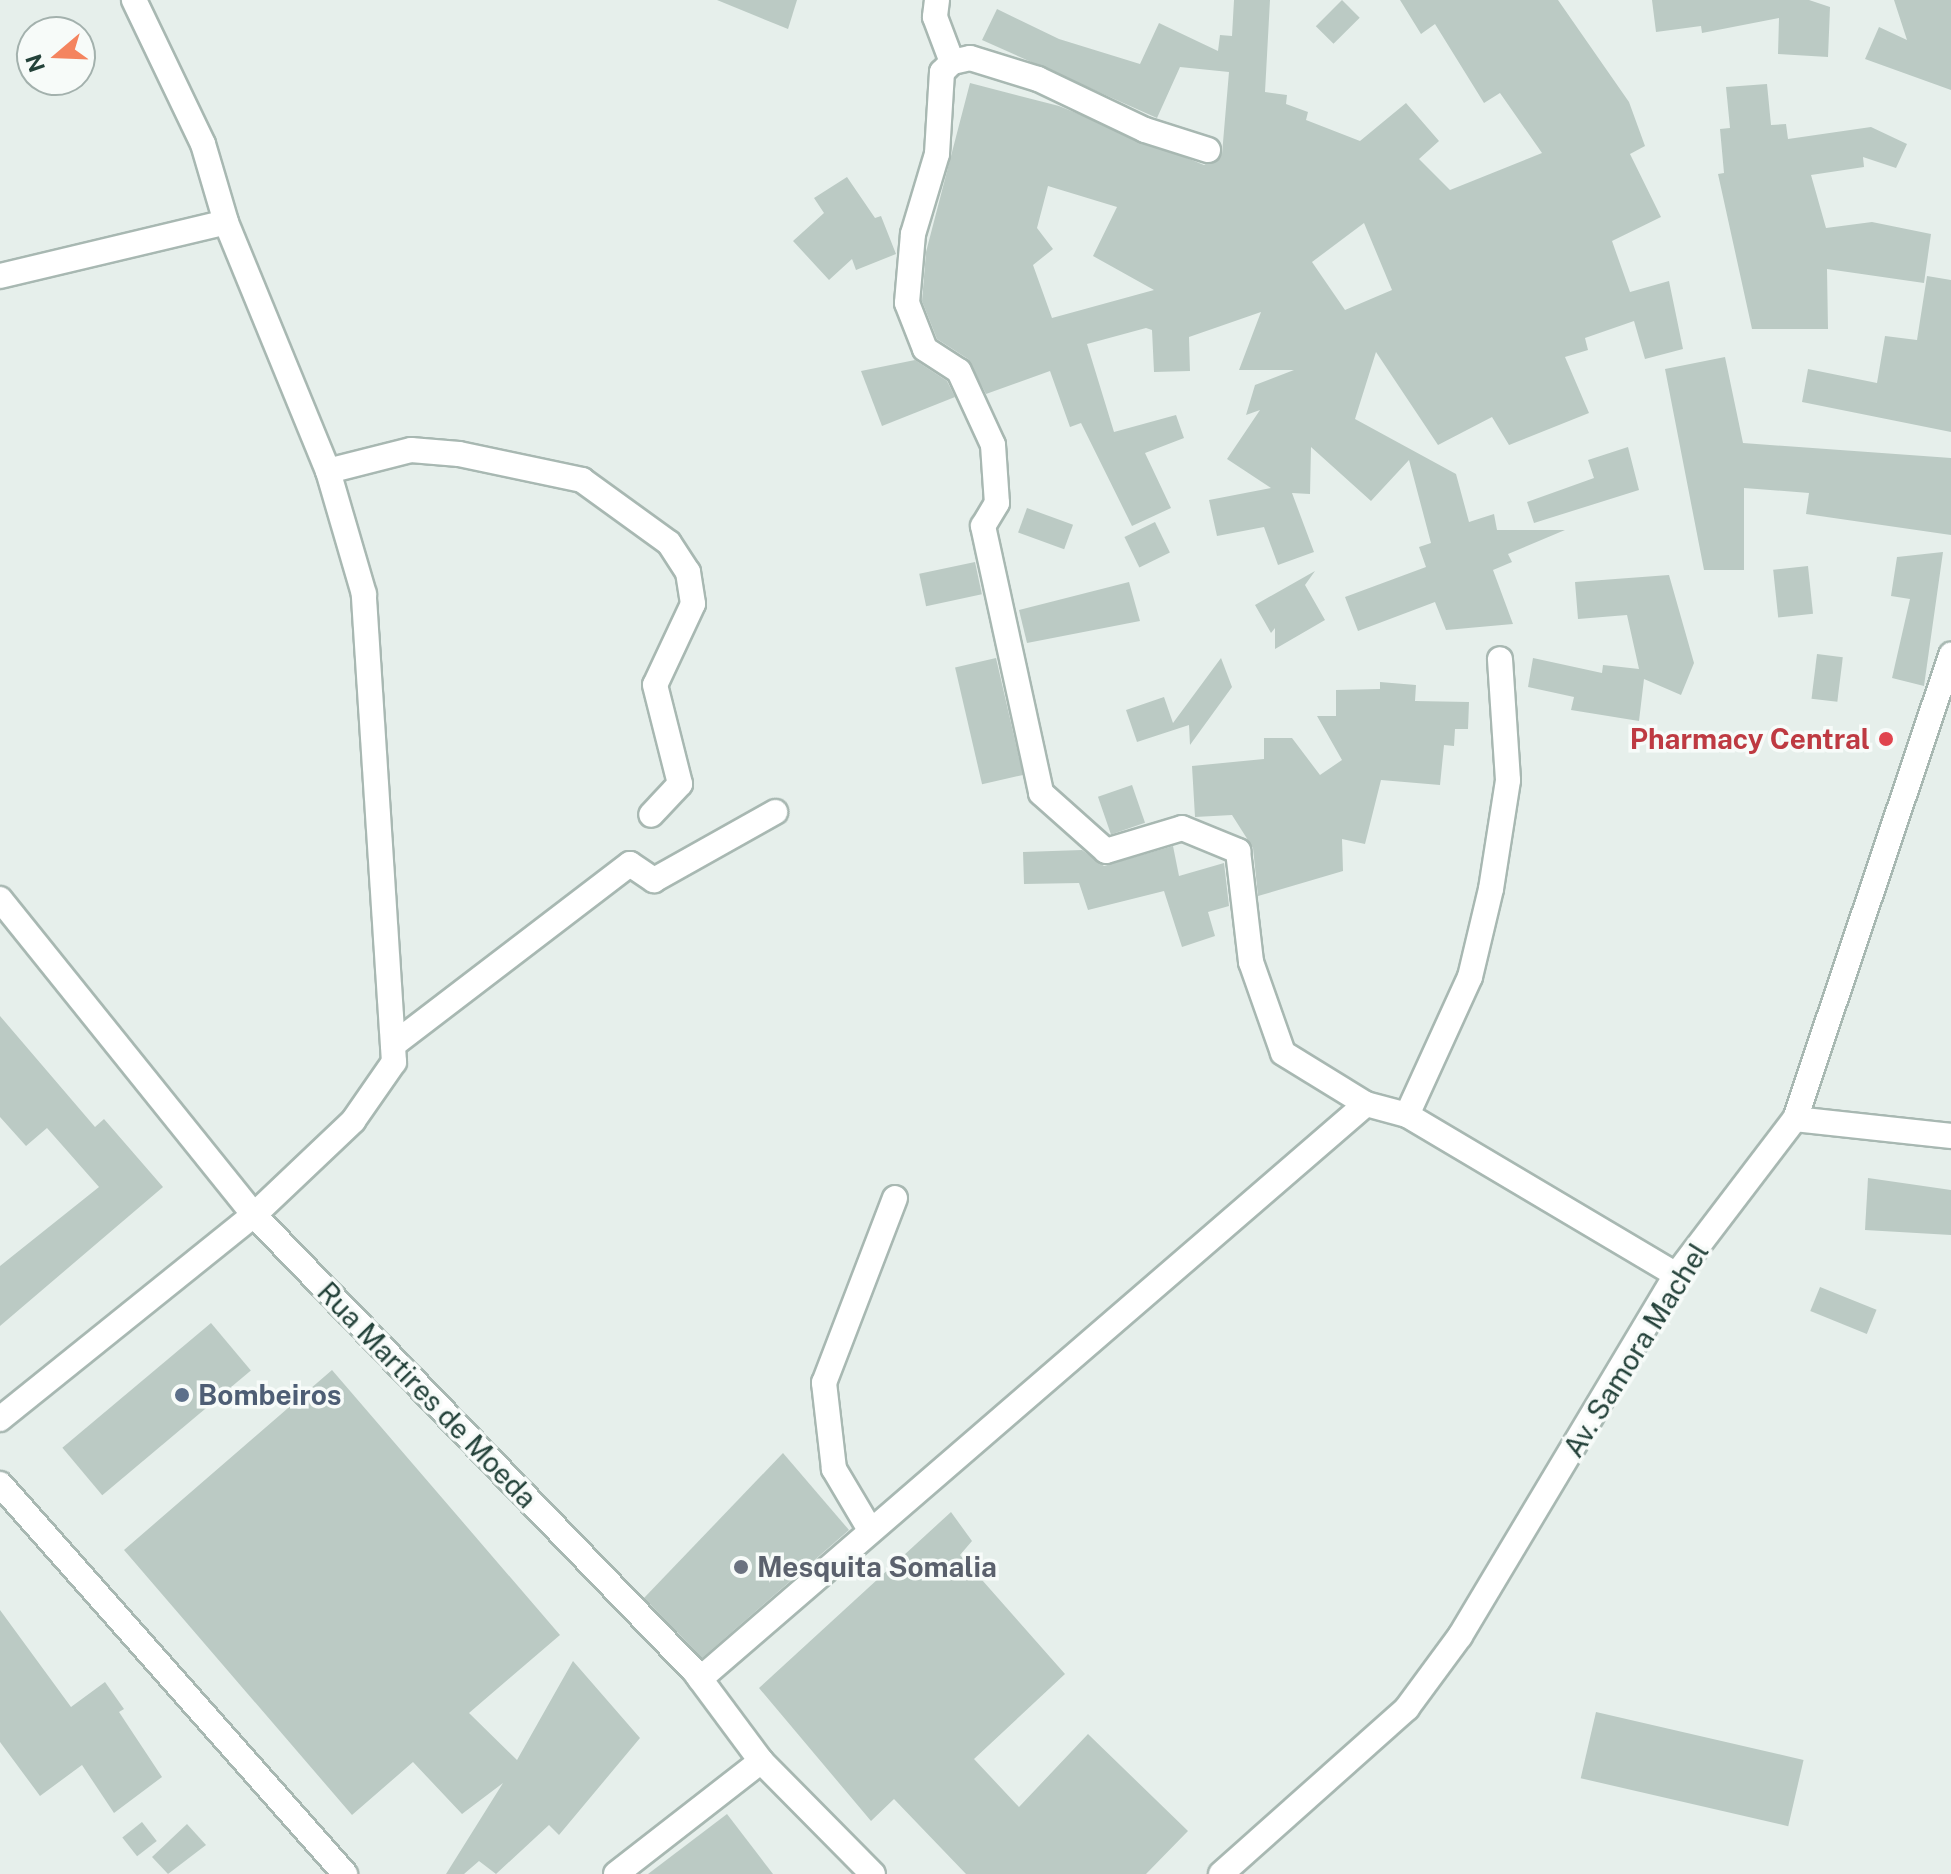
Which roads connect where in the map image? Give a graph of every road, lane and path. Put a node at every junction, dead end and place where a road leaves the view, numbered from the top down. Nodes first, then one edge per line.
1 (134, 0) edge
2 (937, 0) edge
3 (952, 62) junction
4 (1208, 150) dead end
5 (226, 222) junction
6 (0, 276) edge
7 (328, 471) junction
8 (1951, 655) edge
9 (1500, 659) dead end
10 (1942, 730) edge
11 (775, 812) dead end
12 (651, 815) dead end
13 (0, 899) edge
14 (393, 1045) junction
15 (1366, 1104) junction
16 (1407, 1115) junction
17 (1795, 1119) junction
18 (1951, 1136) edge
19 (895, 1198) dead end
20 (254, 1215) junction
21 (1676, 1275) junction
22 (0, 1419) edge
23 (0, 1484) edge
24 (869, 1528) junction
25 (700, 1679) junction
26 (761, 1761) junction
27 (345, 1874) edge
28 (616, 1874) edge
29 (873, 1874) edge
30 (1221, 1874) edge

1 - 5 street
2 - 3 street
3 - 4 street
3 - 15 street
5 - 6 street
5 - 7 street
7 - 12 street
7 - 14 street
8 - 10 street, Av. Samora Machel
9 - 16 street
10 - 17 street, Av. Samora Machel
11 - 14 street
13 - 20 street, Rua Martires de Moeda
14 - 20 street
15 - 16 street
15 - 24 street
16 - 21 street
17 - 18 street
17 - 21 street, Av. Samora Machel
19 - 24 street
20 - 22 street
20 - 25 street, Rua Martires de Moeda
21 - 30 street, Av. Samora Machel
23 - 27 street
24 - 25 street
25 - 26 street, Rua Martires de Moeda
26 - 28 street
26 - 29 street, Rua Martires de Moeda

